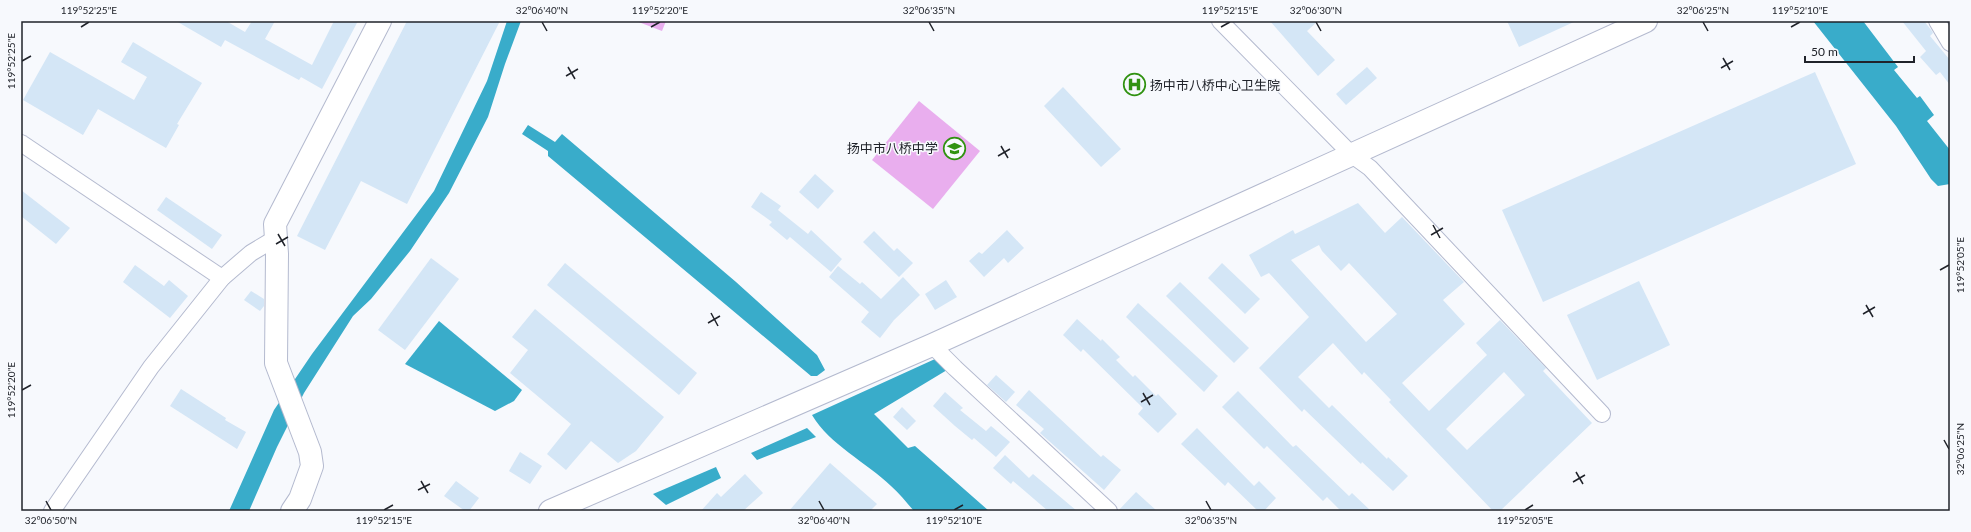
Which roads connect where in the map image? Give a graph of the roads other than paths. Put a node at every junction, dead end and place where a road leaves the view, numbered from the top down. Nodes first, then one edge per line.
1 (380, 21) edge
2 (1220, 21) edge
3 (1646, 21) edge
4 (1937, 21) edge
5 (1950, 43) edge
6 (21, 143) edge
7 (1352, 155) junction
8 (276, 238) junction
9 (222, 278) junction
10 (932, 345) junction
11 (1602, 414) dead end
12 (52, 511) edge
13 (292, 511) edge
14 (550, 511) edge
15 (1109, 511) edge

1 - 8 street
2 - 7 street
3 - 7 street
4 - 5 street
6 - 9 street
7 - 10 street
7 - 11 street
8 - 9 street
8 - 13 street
9 - 12 street
10 - 14 street
10 - 15 street

